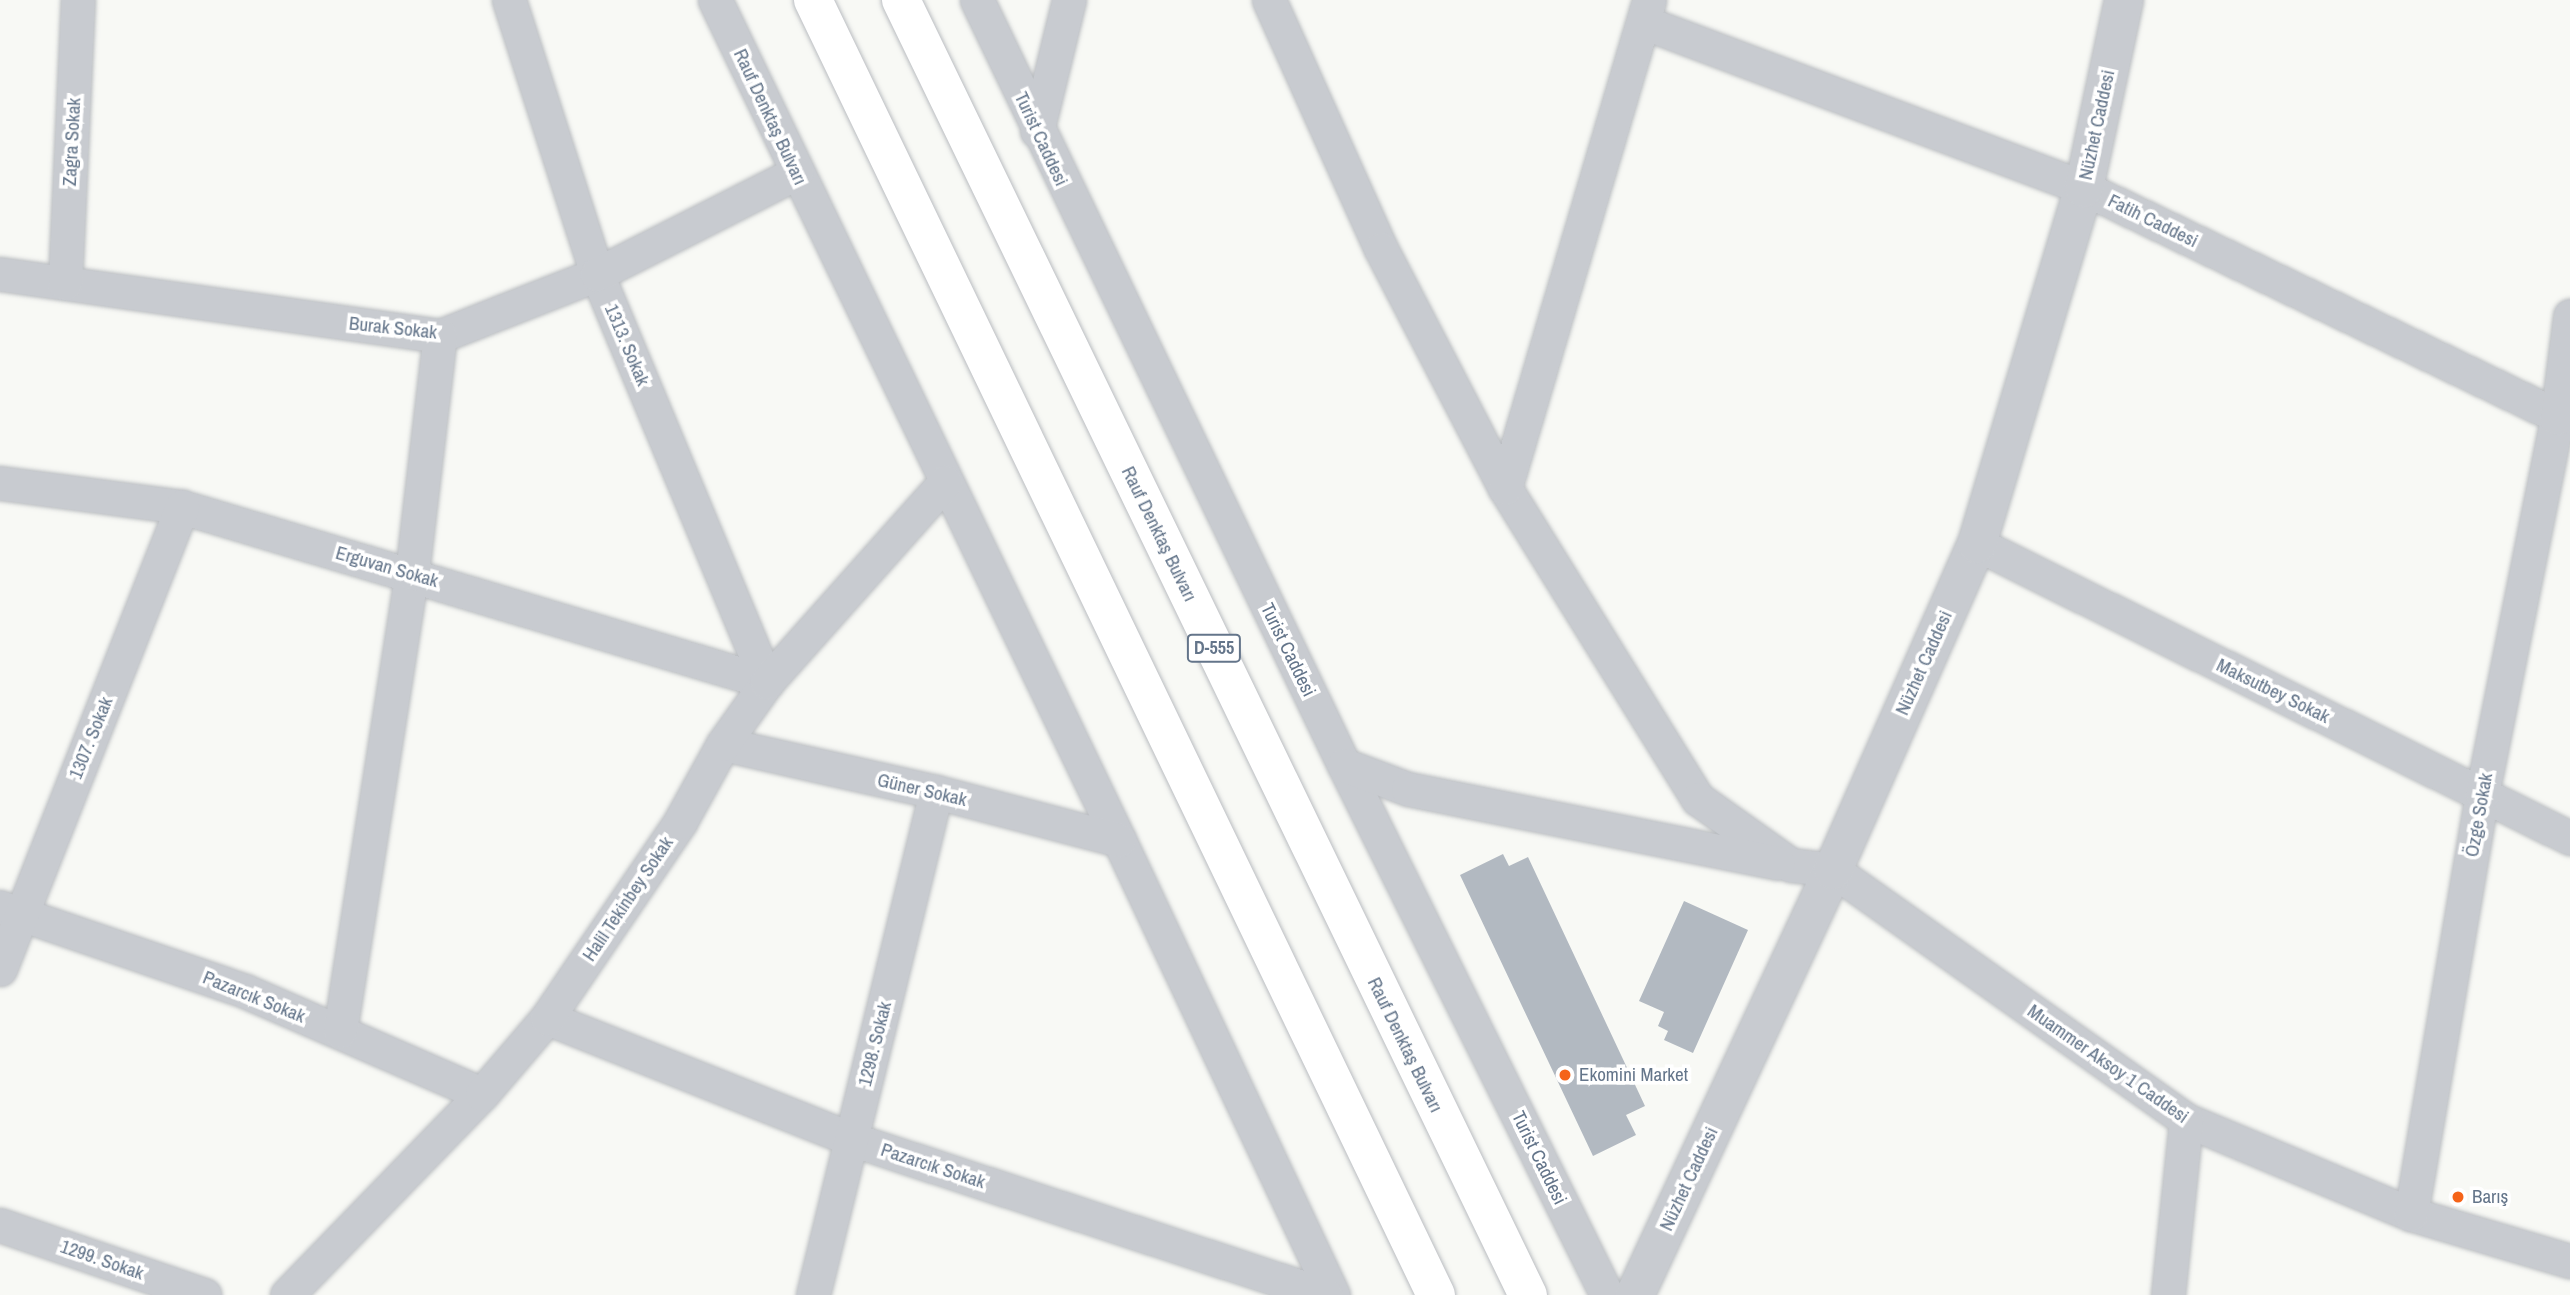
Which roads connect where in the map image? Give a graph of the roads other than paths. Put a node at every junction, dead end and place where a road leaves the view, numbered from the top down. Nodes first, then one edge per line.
1 (78, 0) edge
2 (509, 0) edge
3 (715, 0) edge
4 (813, 0) edge
5 (901, 0) edge
6 (977, 0) edge
7 (1069, 0) edge
8 (1269, 0) edge
9 (2124, 0) edge
10 (1646, 11) edge
11 (1037, 131) junction
12 (796, 173) junction
13 (2084, 188) junction
14 (0, 274) edge
15 (597, 274) junction
16 (65, 283) junction
17 (2570, 316) edge
18 (440, 336) junction
19 (2564, 420) edge
20 (945, 482) junction
21 (0, 484) edge
22 (1505, 488) junction
23 (182, 507) junction
24 (1977, 544) junction
25 (412, 573) junction
26 (767, 682) junction
27 (723, 744) junction
28 (1344, 765) junction
29 (936, 792) junction
30 (2482, 794) junction
31 (2570, 838) edge
32 (1119, 840) junction
33 (1791, 865) junction
34 (1833, 870) junction
35 (11, 910) edge
36 (0, 969) edge
37 (547, 1018) junction
38 (340, 1031) junction
39 (482, 1094) junction
40 (2186, 1121) junction
41 (851, 1139) junction
42 (2410, 1214) junction
43 (0, 1225) edge
44 (2570, 1261) edge
45 (204, 1295) edge
46 (286, 1295) edge
47 (813, 1295) edge
48 (1325, 1295) edge
49 (1333, 1295) edge
50 (1436, 1295) edge
51 (1528, 1295) edge
52 (1607, 1295) edge
53 (1635, 1295) edge
54 (2168, 1295) edge

1 - 16 street, Zagra Sokak
2 - 15 street, 1313. Sokak
3 - 12 street, Rauf Denktaş Bulvarı
4 - 50 highway
5 - 51 highway, Rauf Denktaş Bulvarı / D-555
6 - 11 street, Turist Caddesi
7 - 11 street
8 - 22 street
9 - 13 street, Nüzhet Caddesi
10 - 13 street, Fatih Caddesi
10 - 22 street
11 - 28 street, Turist Caddesi
12 - 15 street, Burak Sokak
12 - 20 street, Rauf Denktaş Bulvarı
13 - 19 street, Fatih Caddesi
13 - 24 street, Nüzhet Caddesi
14 - 16 street, Burak Sokak
15 - 18 street, Burak Sokak
15 - 26 street, 1313. Sokak
16 - 18 street, Burak Sokak
17 - 19 street, Özge Sokak
18 - 25 street
19 - 30 street, Özge Sokak
20 - 26 street, Halil Tekinbey Sokak
20 - 32 street, Rauf Denktaş Bulvarı
21 - 23 street, Erguvan Sokak
22 - 33 street
23 - 25 street, Erguvan Sokak
23 - 35 street, 1307. Sokak
24 - 30 street, Maksutbey Sokak
24 - 34 street, Nüzhet Caddesi
25 - 26 street, Erguvan Sokak
25 - 38 street
26 - 27 street, Halil Tekinbey Sokak
27 - 29 street, Güner Sokak
27 - 37 street, Halil Tekinbey Sokak
28 - 33 street
28 - 52 street, Turist Caddesi
29 - 32 street, Güner Sokak
29 - 41 street, 1298. Sokak
30 - 31 street, Maksutbey Sokak
30 - 42 street, Özge Sokak
32 - 49 street, Rauf Denktaş Bulvarı
33 - 34 street
34 - 40 street, Muammer Aksoy 1 Caddesi
34 - 53 street, Nüzhet Caddesi
35 - 36 street, 1307. Sokak
35 - 38 street, Pazarcık Sokak
37 - 39 street, Halil Tekinbey Sokak
37 - 41 street, Pazarcık Sokak
38 - 39 street, Pazarcık Sokak
39 - 46 street, Halil Tekinbey Sokak
40 - 42 street, Muammer Aksoy 1 Caddesi
40 - 54 street
41 - 47 street, 1298. Sokak
41 - 48 street, Pazarcık Sokak
42 - 44 street, Muammer Aksoy 1 Caddesi
43 - 45 street, 1299. Sokak

